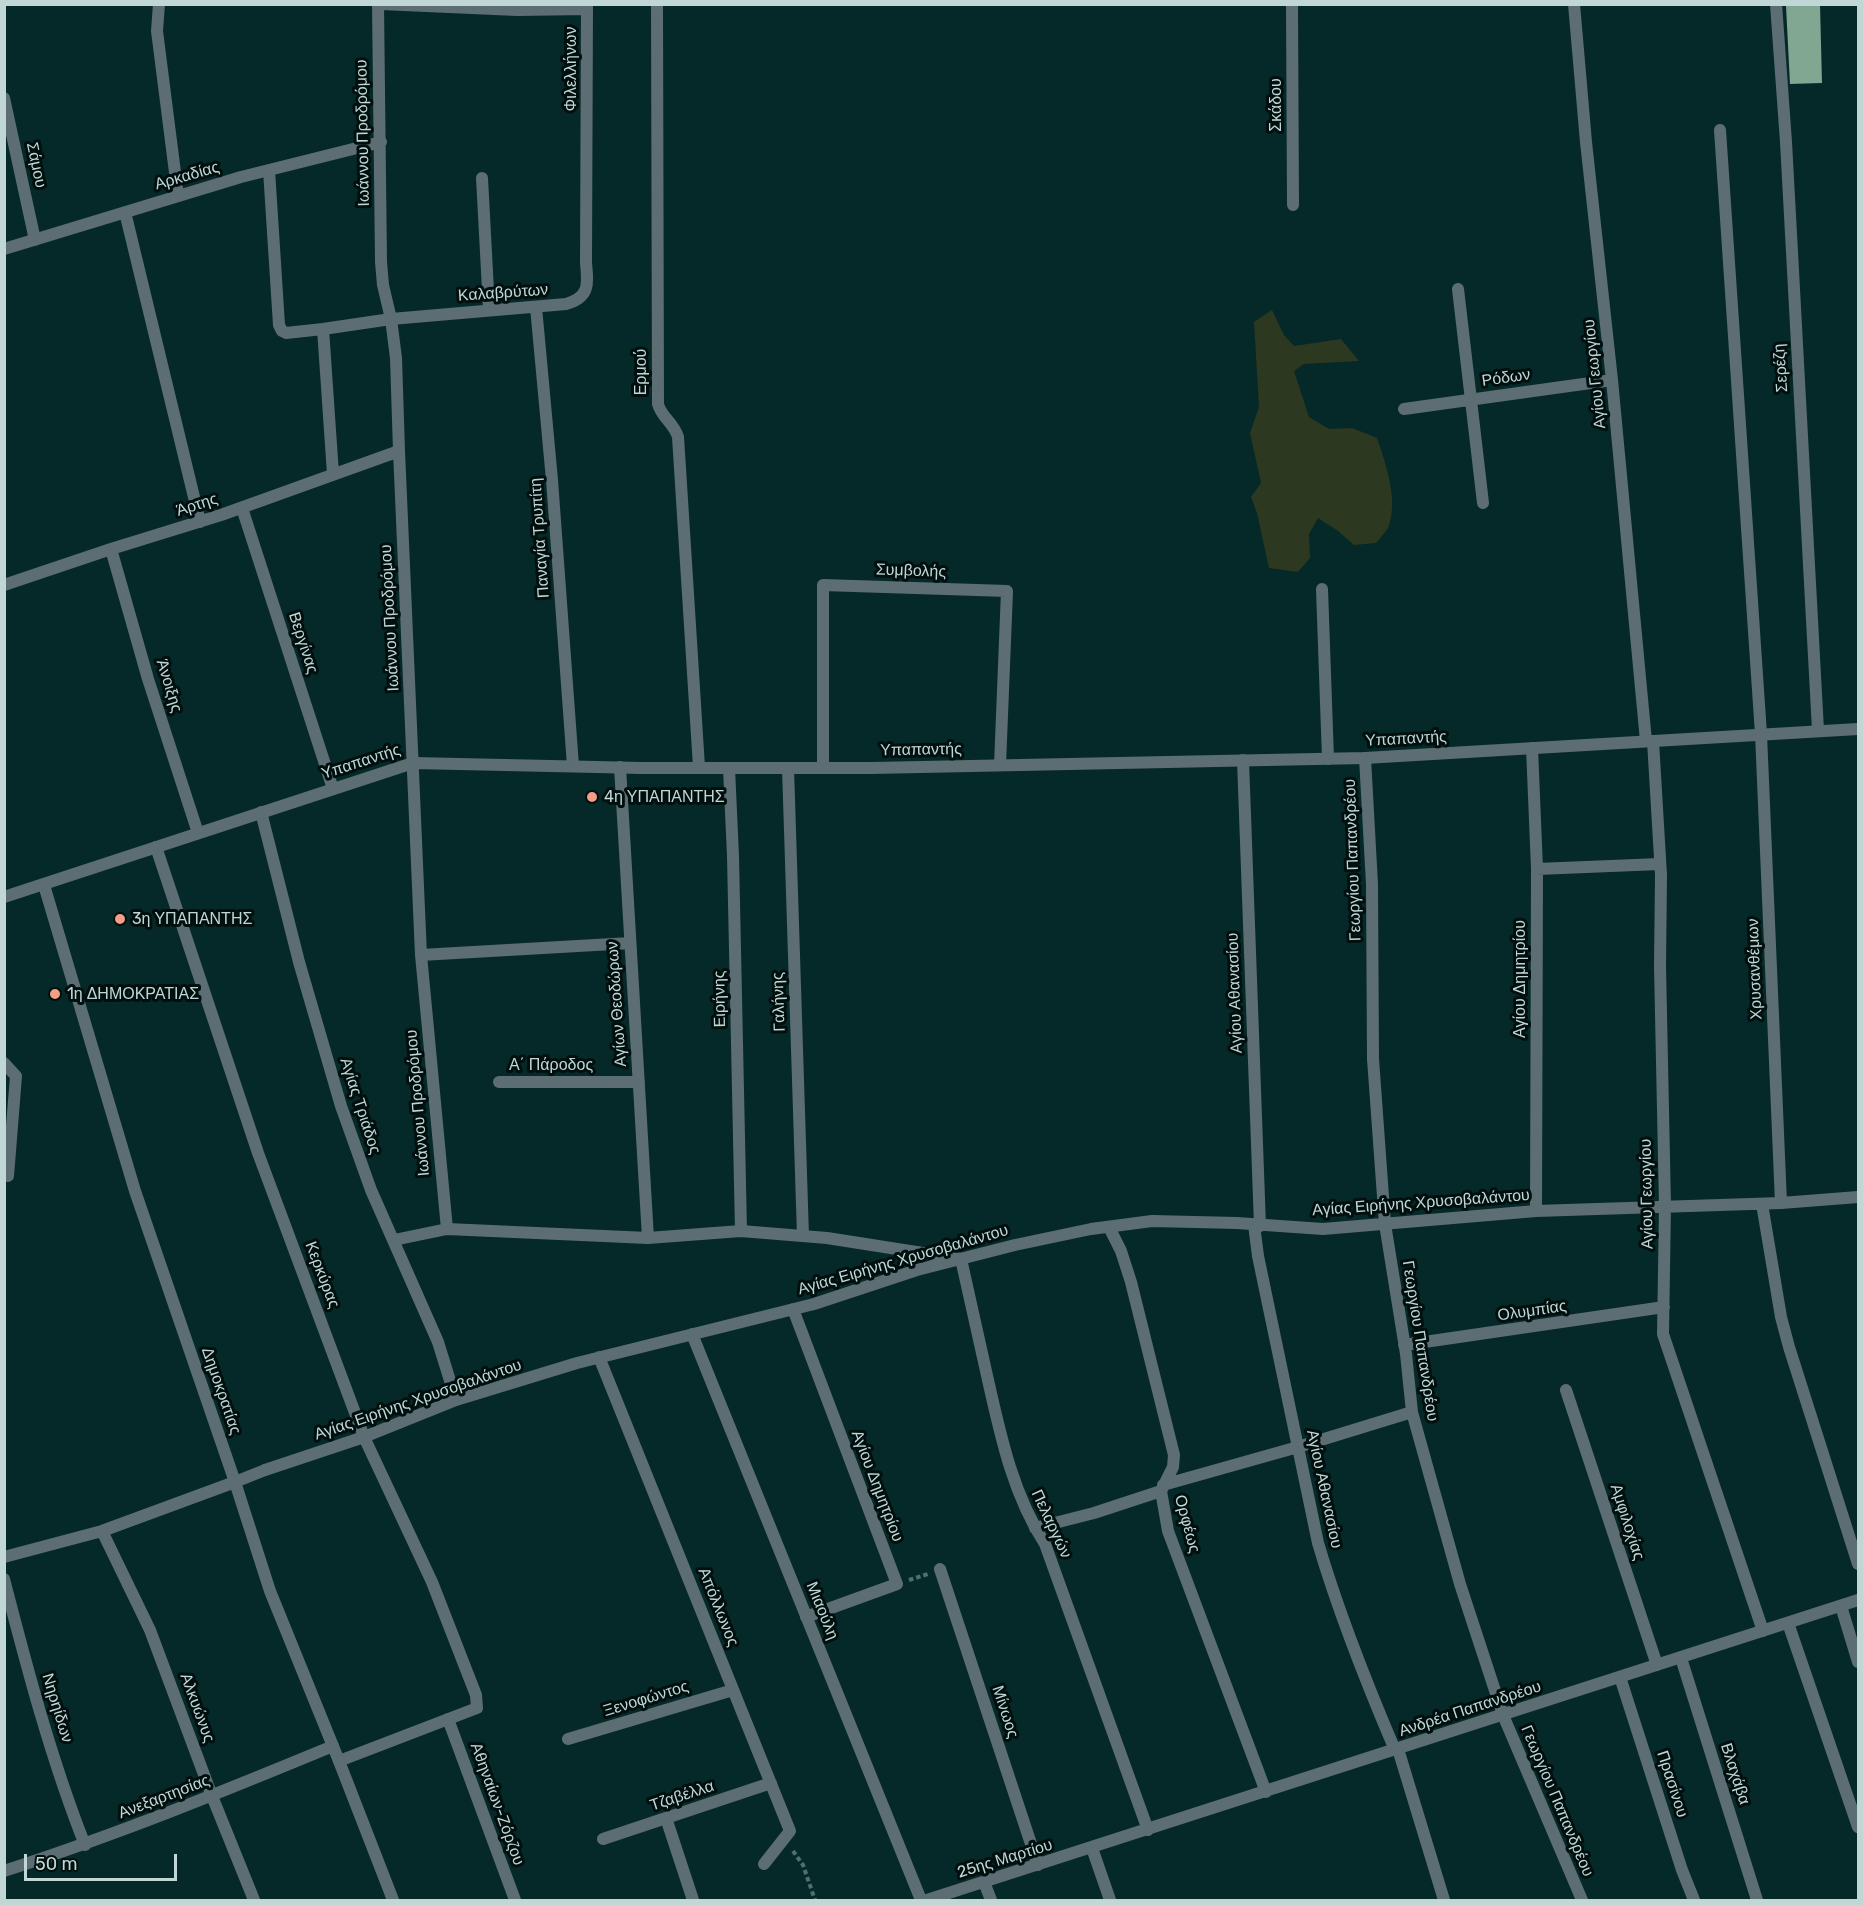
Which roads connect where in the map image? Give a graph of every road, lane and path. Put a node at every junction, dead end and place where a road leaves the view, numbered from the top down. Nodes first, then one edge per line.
1 (159, 4) edge
2 (380, 4) edge
3 (657, 4) edge
4 (1292, 4) edge
5 (1574, 4) edge
6 (1776, 4) edge
7 (587, 7) edge
8 (4, 98) edge
9 (1720, 130) dead end
10 (381, 142) junction
11 (269, 170) junction
12 (482, 178) dead end
13 (178, 196) junction
14 (1293, 205) dead end
15 (124, 212) junction
16 (35, 240) junction
17 (4, 249) edge
18 (586, 263) joint
19 (1458, 289) dead end
20 (536, 307) junction
21 (489, 309) junction
22 (391, 319) junction
23 (323, 329) junction
24 (1612, 380) junction
25 (1472, 399) junction
26 (1404, 409) dead end
27 (399, 451) junction
28 (333, 474) junction
29 (1483, 503) dead end
30 (242, 508) junction
31 (200, 522) junction
32 (111, 549) junction
33 (4, 585) edge
34 (1322, 589) dead end
35 (1858, 729) edge
36 (1818, 730) junction
37 (1761, 734) junction
38 (1649, 741) junction
39 (1532, 748) junction
40 (1365, 758) junction
41 (1328, 759) junction
42 (1243, 760) junction
43 (413, 762) junction
44 (1000, 765) junction
45 (573, 766) junction
46 (620, 767) junction
47 (699, 767) junction
48 (729, 768) junction
49 (788, 768) junction
50 (823, 768) junction
51 (333, 789) junction
52 (261, 812) junction
53 (198, 833) junction
54 (156, 847) junction
55 (1660, 864) junction
56 (1537, 869) junction
57 (44, 885) junction
58 (4, 897) edge
59 (630, 943) junction
60 (421, 955) junction
61 (4, 1063) edge
62 (10, 1077) edge
63 (499, 1082) dead end
64 (639, 1082) junction
65 (8, 1176) dead end
66 (1858, 1197) edge
67 (1781, 1203) junction
68 (1762, 1204) junction
69 (1665, 1206) junction
70 (1536, 1211) junction
71 (1385, 1224) junction
72 (1257, 1225) junction
73 (1109, 1227) junction
74 (447, 1229) junction
75 (741, 1231) junction
76 (804, 1236) junction
77 (648, 1238) junction
78 (394, 1240) junction
79 (961, 1259) junction
80 (1664, 1307) junction
81 (793, 1309) junction
82 (692, 1334) junction
83 (1404, 1345) junction
84 (599, 1357) junction
85 (1566, 1390) dead end
86 (456, 1400) junction
87 (1412, 1412) junction
88 (364, 1437) junction
89 (1298, 1447) junction
90 (235, 1482) junction
91 (1162, 1488) junction
92 (1035, 1528) junction
93 (102, 1531) junction
94 (4, 1557) edge
95 (1858, 1564) edge
96 (940, 1569) joint
97 (4, 1579) edge
98 (897, 1584) junction
99 (1858, 1600) edge
100 (1841, 1606) junction
101 (806, 1617) junction
102 (1788, 1623) junction
103 (1763, 1631) junction
104 (1681, 1658) junction
105 (1858, 1662) edge
106 (1658, 1665) junction
107 (1620, 1677) junction
108 (733, 1690) junction
109 (1503, 1715) junction
110 (448, 1719) junction
111 (568, 1739) dead end
112 (333, 1746) junction
113 (1397, 1750) junction
114 (339, 1761) junction
115 (771, 1784) junction
116 (1266, 1792) junction
117 (212, 1796) junction
118 (666, 1818) junction
119 (1858, 1827) edge
120 (1149, 1830) junction
121 (784, 1838) junction
122 (603, 1839) dead end
123 (85, 1845) junction
124 (1092, 1848) junction
125 (764, 1864) dead end
126 (1038, 1866) junction
127 (4, 1871) edge
128 (984, 1882) junction
129 (254, 1900) edge
130 (393, 1900) edge
131 (515, 1900) edge
132 (693, 1900) edge
133 (815, 1900) edge
134 (921, 1900) edge
135 (927, 1900) edge
136 (991, 1900) edge
137 (1110, 1900) edge
138 (1444, 1900) edge
139 (1582, 1900) edge
140 (1694, 1900) edge
141 (1757, 1900) edge

1 - 13 street
2 - 7 street, Φιλελλήνων
2 - 10 street, Ιωάννου Προδρόμου
3 - 47 street, Ερμού
4 - 14 street, Σκάδου
5 - 24 street, Αγίου Γεωργίου
6 - 36 street, Σερέζη
7 - 18 street, Φιλελλήνων
8 - 16 street, Σάμου
9 - 37 street, Χρυσανθέμων
10 - 11 street, Αρκαδίας
10 - 22 street, Ιωάννου Προδρόμου
11 - 13 street, Αρκαδίας
11 - 23 street, Καλαβρύτων
12 - 21 street
13 - 15 street, Αρκαδίας
15 - 16 street, Αρκαδίας
15 - 31 street
16 - 17 street, Αρκαδίας
18 - 20 street, Καλαβρύτων
19 - 25 street
20 - 21 street, Καλαβρύτων
20 - 45 street, Παναγία Τρυπίτη
21 - 22 street, Καλαβρύτων
22 - 23 street, Καλαβρύτων
22 - 27 street, Ιωάννου Προδρόμου
23 - 28 street
24 - 25 street, Ρόδων
24 - 38 street, Αγίου Γεωργίου
25 - 26 street, Ρόδων
25 - 29 street
27 - 28 street, Άρτης
27 - 43 street, Ιωάννου Προδρόμου
28 - 30 street, Άρτης
30 - 31 street, Άρτης
30 - 51 street, Βεργίνας
31 - 32 street, Άρτης
32 - 33 street, Άρτης
32 - 53 street, Άνοιξης
34 - 41 street
35 - 36 street, Υπαπαντής
36 - 37 street, Υπαπαντής
37 - 38 street, Υπαπαντής
37 - 67 street, Χρυσανθέμων
38 - 39 street, Υπαπαντής
38 - 55 street, Αγίου Γεωργίου
39 - 40 street, Υπαπαντής
39 - 56 street, Αγίου Δημητρίου
40 - 41 street, Υπαπαντής
40 - 71 street, Γεωργίου Παπανδρέου
41 - 42 street, Υπαπαντής
42 - 44 street, Υπαπαντής
42 - 72 street, Αγίου Αθανασίου
43 - 45 street, Υπαπαντής
43 - 51 street, Υπαπαντής
43 - 60 street, Ιωάννου Προδρόμου
44 - 50 street, Υπαπαντής
44 - 50 street, Συμβολής
45 - 46 street, Υπαπαντής
46 - 47 street, Υπαπαντής
46 - 59 street, Αγίων Θεοδώρων
47 - 48 street, Υπαπαντής
48 - 49 street, Υπαπαντής
48 - 75 street, Ειρήνης
49 - 50 street, Υπαπαντής
49 - 76 street, Γαλήνης
51 - 52 street, Υπαπαντής
52 - 53 street, Υπαπαντής
52 - 78 street, Αγίας Τριάδος
53 - 54 street, Υπαπαντής
54 - 57 street, Υπαπαντής
54 - 88 street, Κερκύρας
55 - 56 street
55 - 69 street, Αγίου Γεωργίου
56 - 70 street, Αγίου Δημητρίου
57 - 58 street, Υπαπαντής
57 - 90 street, Δημοκρατίας
59 - 60 street
59 - 64 street, Αγίων Θεοδώρων
60 - 74 street, Ιωάννου Προδρόμου
61 - 62 street
62 - 65 street
63 - 64 street, Α΄ Πάροδος
64 - 77 street, Αγίων Θεοδώρων
66 - 67 street, Αγίας Ειρήνης Χρυσοβαλάντου
67 - 68 street, Αγίας Ειρήνης Χρυσοβαλάντου
68 - 69 street, Αγίας Ειρήνης Χρυσοβαλάντου
68 - 95 street
69 - 70 street, Αγίας Ειρήνης Χρυσοβαλάντου
69 - 80 street, Αγίου Γεωργίου
70 - 71 street, Αγίας Ειρήνης Χρυσοβαλάντου
71 - 72 street, Αγίας Ειρήνης Χρυσοβαλάντου
71 - 83 street, Γεωργίου Παπανδρέου
72 - 73 street, Αγίας Ειρήνης Χρυσοβαλάντου
72 - 89 street, Αγίου Αθανασίου
73 - 79 street, Αγίας Ειρήνης Χρυσοβαλάντου
73 - 91 street, Ορφέως
74 - 77 street
74 - 78 street
75 - 76 street
75 - 77 street
76 - 79 street
78 - 86 street, Αγίας Τριάδος
79 - 81 street, Αγίας Ειρήνης Χρυσοβαλάντου
79 - 92 street, Πελαργών
80 - 83 street, Ολυμπίας
80 - 103 street, Αγίου Γεωργίου
81 - 82 street, Αγίας Ειρήνης Χρυσοβαλάντου
81 - 98 street, Αγίου Δημητρίου
82 - 84 street, Αγίας Ειρήνης Χρυσοβαλάντου
82 - 101 street, Μιαούλη
83 - 87 street, Γεωργίου Παπανδρέου
84 - 86 street, Αγίας Ειρήνης Χρυσοβαλάντου
84 - 108 street, Απόλλωνος
85 - 106 street, Αμφιλοχίας
86 - 88 street, Αγίας Ειρήνης Χρυσοβαλάντου
87 - 89 street
87 - 109 street, Γεωργίου Παπανδρέου
88 - 90 street, Αγίας Ειρήνης Χρυσοβαλάντου
88 - 110 street, Κερκύρας
89 - 91 street
89 - 113 street, Αγίου Αθανασίου
90 - 93 street
90 - 112 street, Δημοκρατίας
91 - 92 street
91 - 116 street, Ορφέως
92 - 120 street, Πελαργών
93 - 94 street
93 - 117 street, Αλκυώνυς
96 - 98 path
96 - 126 street, Μίνωος
97 - 123 street, Νηρηίδων
98 - 101 street
99 - 100 street, Ανδρέα Παπανδρέου
100 - 102 street, Ανδρέα Παπανδρέου
100 - 105 street
101 - 134 street, Μιαούλη
102 - 103 street, Ανδρέα Παπανδρέου
102 - 119 street
103 - 104 street, Ανδρέα Παπανδρέου
104 - 106 street, Ανδρέα Παπανδρέου
104 - 141 street, Βλαχάβα
106 - 107 street, Ανδρέα Παπανδρέου
107 - 109 street, Ανδρέα Παπανδρέου
107 - 140 street, Πρασίνου
108 - 111 street, Ξενοφώντος
108 - 115 street, Απόλλωνος
109 - 113 street, Ανδρέα Παπανδρέου
109 - 139 street, Γεωργίου Παπανδρέου
110 - 114 street
110 - 131 street, Αθηναίων-Ζόρζου
112 - 114 street, Δημοκρατίας
112 - 117 street, Ανεξαρτησίας
113 - 116 street, Ανδρέα Παπανδρέου
113 - 138 street, Αγίου Αθανασίου
114 - 130 street, Δημοκρατίας
115 - 118 street, Τζαβέλλα
115 - 121 street, Απόλλωνος
116 - 120 street, Ανδρέα Παπανδρέου
117 - 123 street, Ανεξαρτησίας
117 - 129 street, Αλκυώνυς
118 - 122 street, Τζαβέλλα
118 - 132 street
120 - 124 street, Ανδρέα Παπανδρέου
121 - 125 street
121 - 133 path
123 - 127 street, Ανεξαρτησίας
124 - 126 street, 25ης Μαρτίου
124 - 137 street
126 - 128 street, 25ης Μαρτίου
128 - 135 street, 25ης Μαρτίου
128 - 136 street

